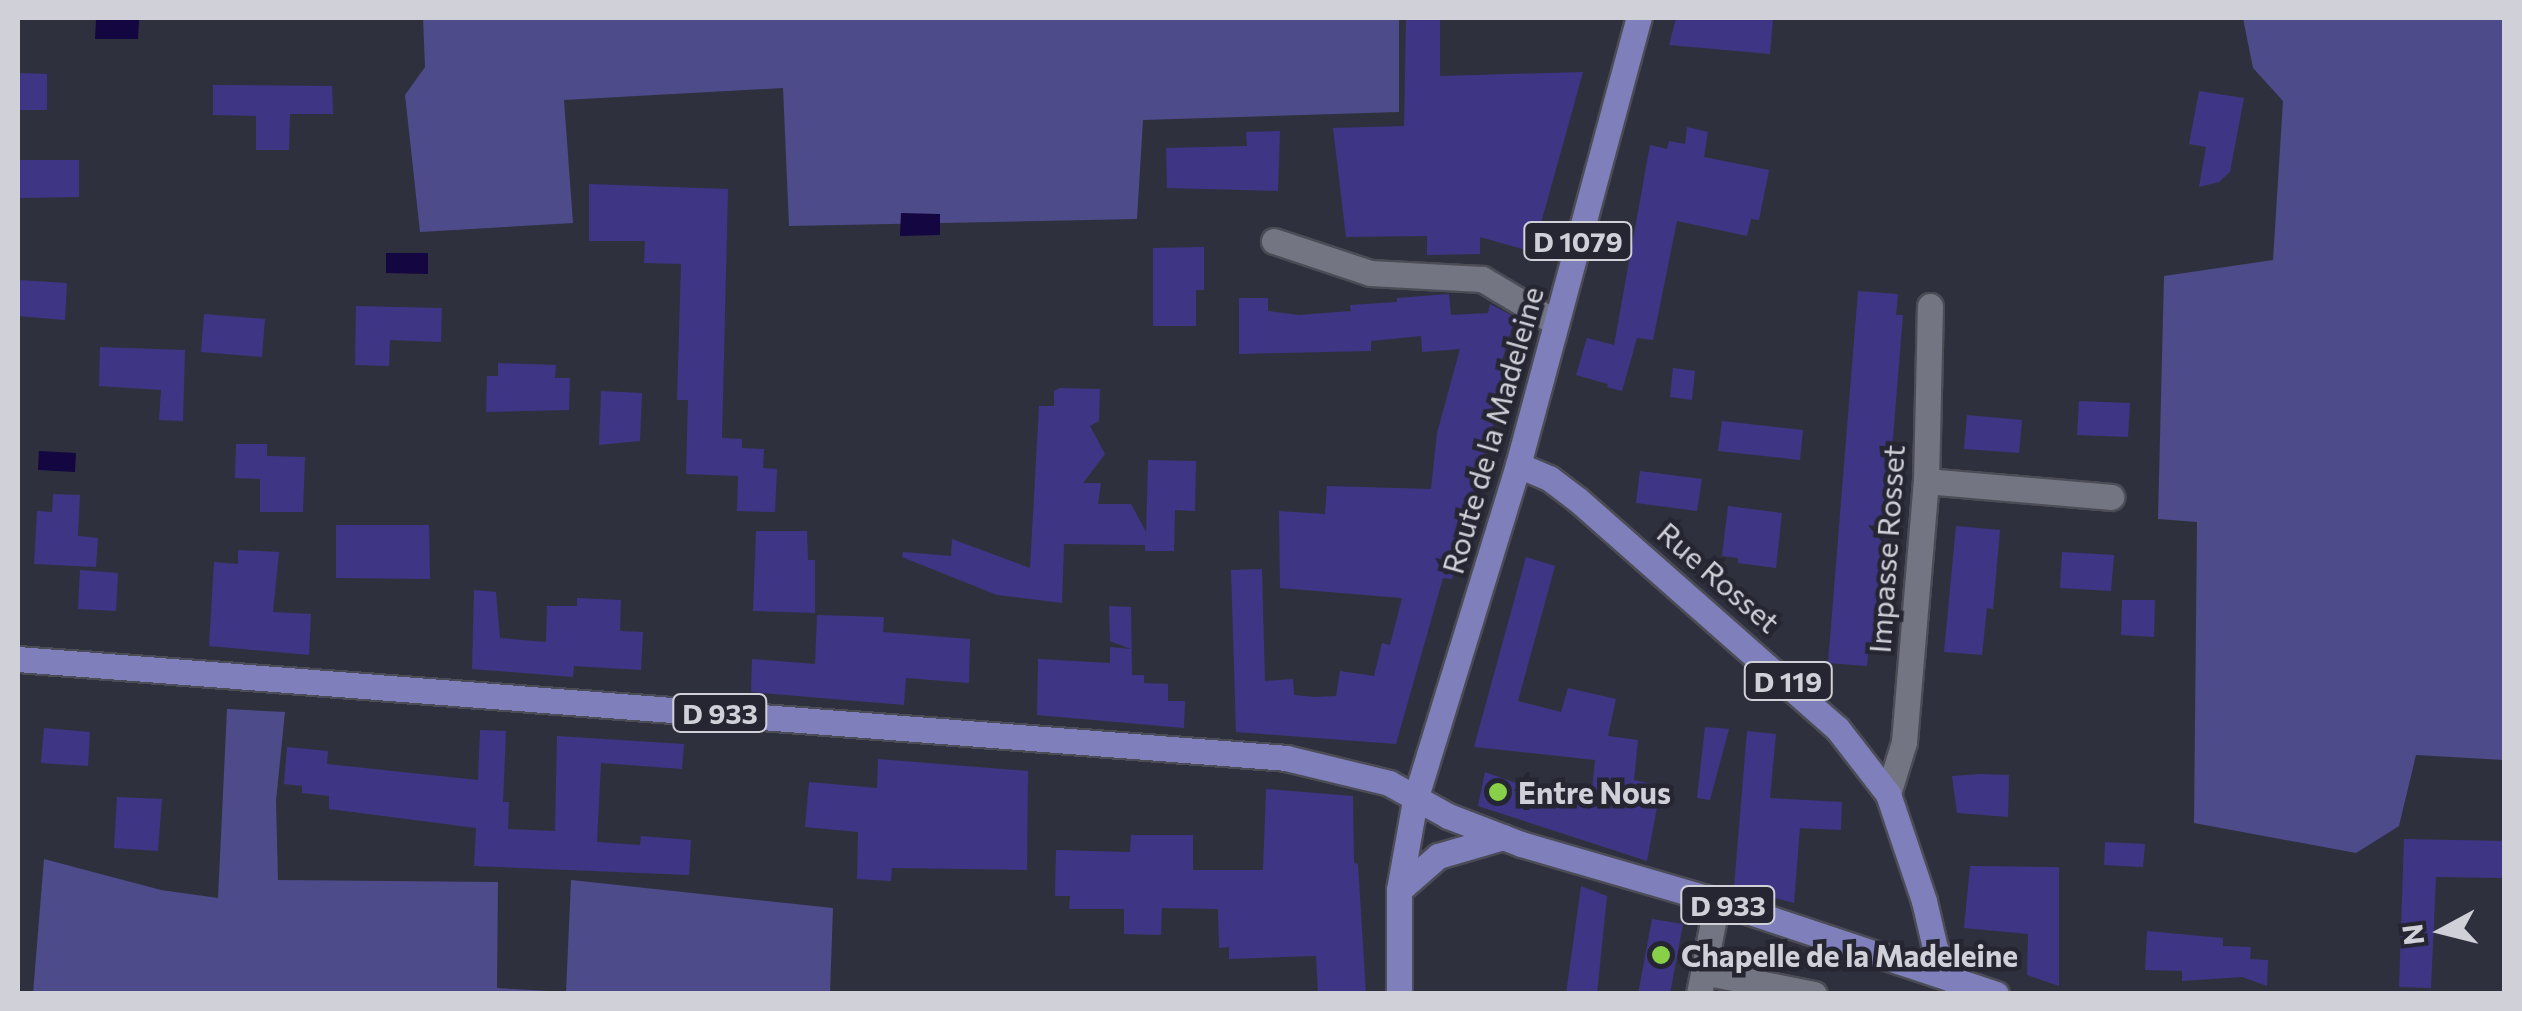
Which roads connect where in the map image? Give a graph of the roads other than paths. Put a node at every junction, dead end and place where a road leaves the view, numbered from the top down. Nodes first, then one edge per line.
1 (1638, 18) edge
2 (1274, 240) dead end
3 (1930, 306) dead end
4 (1556, 323) junction
5 (1518, 465) junction
6 (1926, 482) junction
7 (2111, 497) dead end
8 (18, 659) edge
9 (1888, 794) junction
10 (1416, 800) junction
11 (1502, 837) junction
12 (1399, 890) junction
13 (1716, 901) junction
14 (1701, 982) edge
15 (1948, 986) edge
16 (1399, 994) edge
17 (1814, 994) edge
18 (1996, 994) edge

1 - 4 main road, Route de la Madeleine / D 1079
2 - 4 street
3 - 6 street, Impasse Rosset
4 - 5 main road, Route de la Madeleine / D 1079
5 - 9 main road, Rue Rosset / D 119
5 - 10 main road, Route de la Madeleine / D 1079
6 - 7 street
6 - 9 street, Impasse Rosset
8 - 10 main road, D 933
9 - 15 main road, Rue Rosset / D 119
10 - 11 main road, D 933
10 - 12 main road, D 1079
11 - 12 main road
11 - 13 main road, D 933
12 - 16 main road, D 1079
13 - 14 street
13 - 15 main road, D 933
14 - 17 street
15 - 18 main road, D 933

